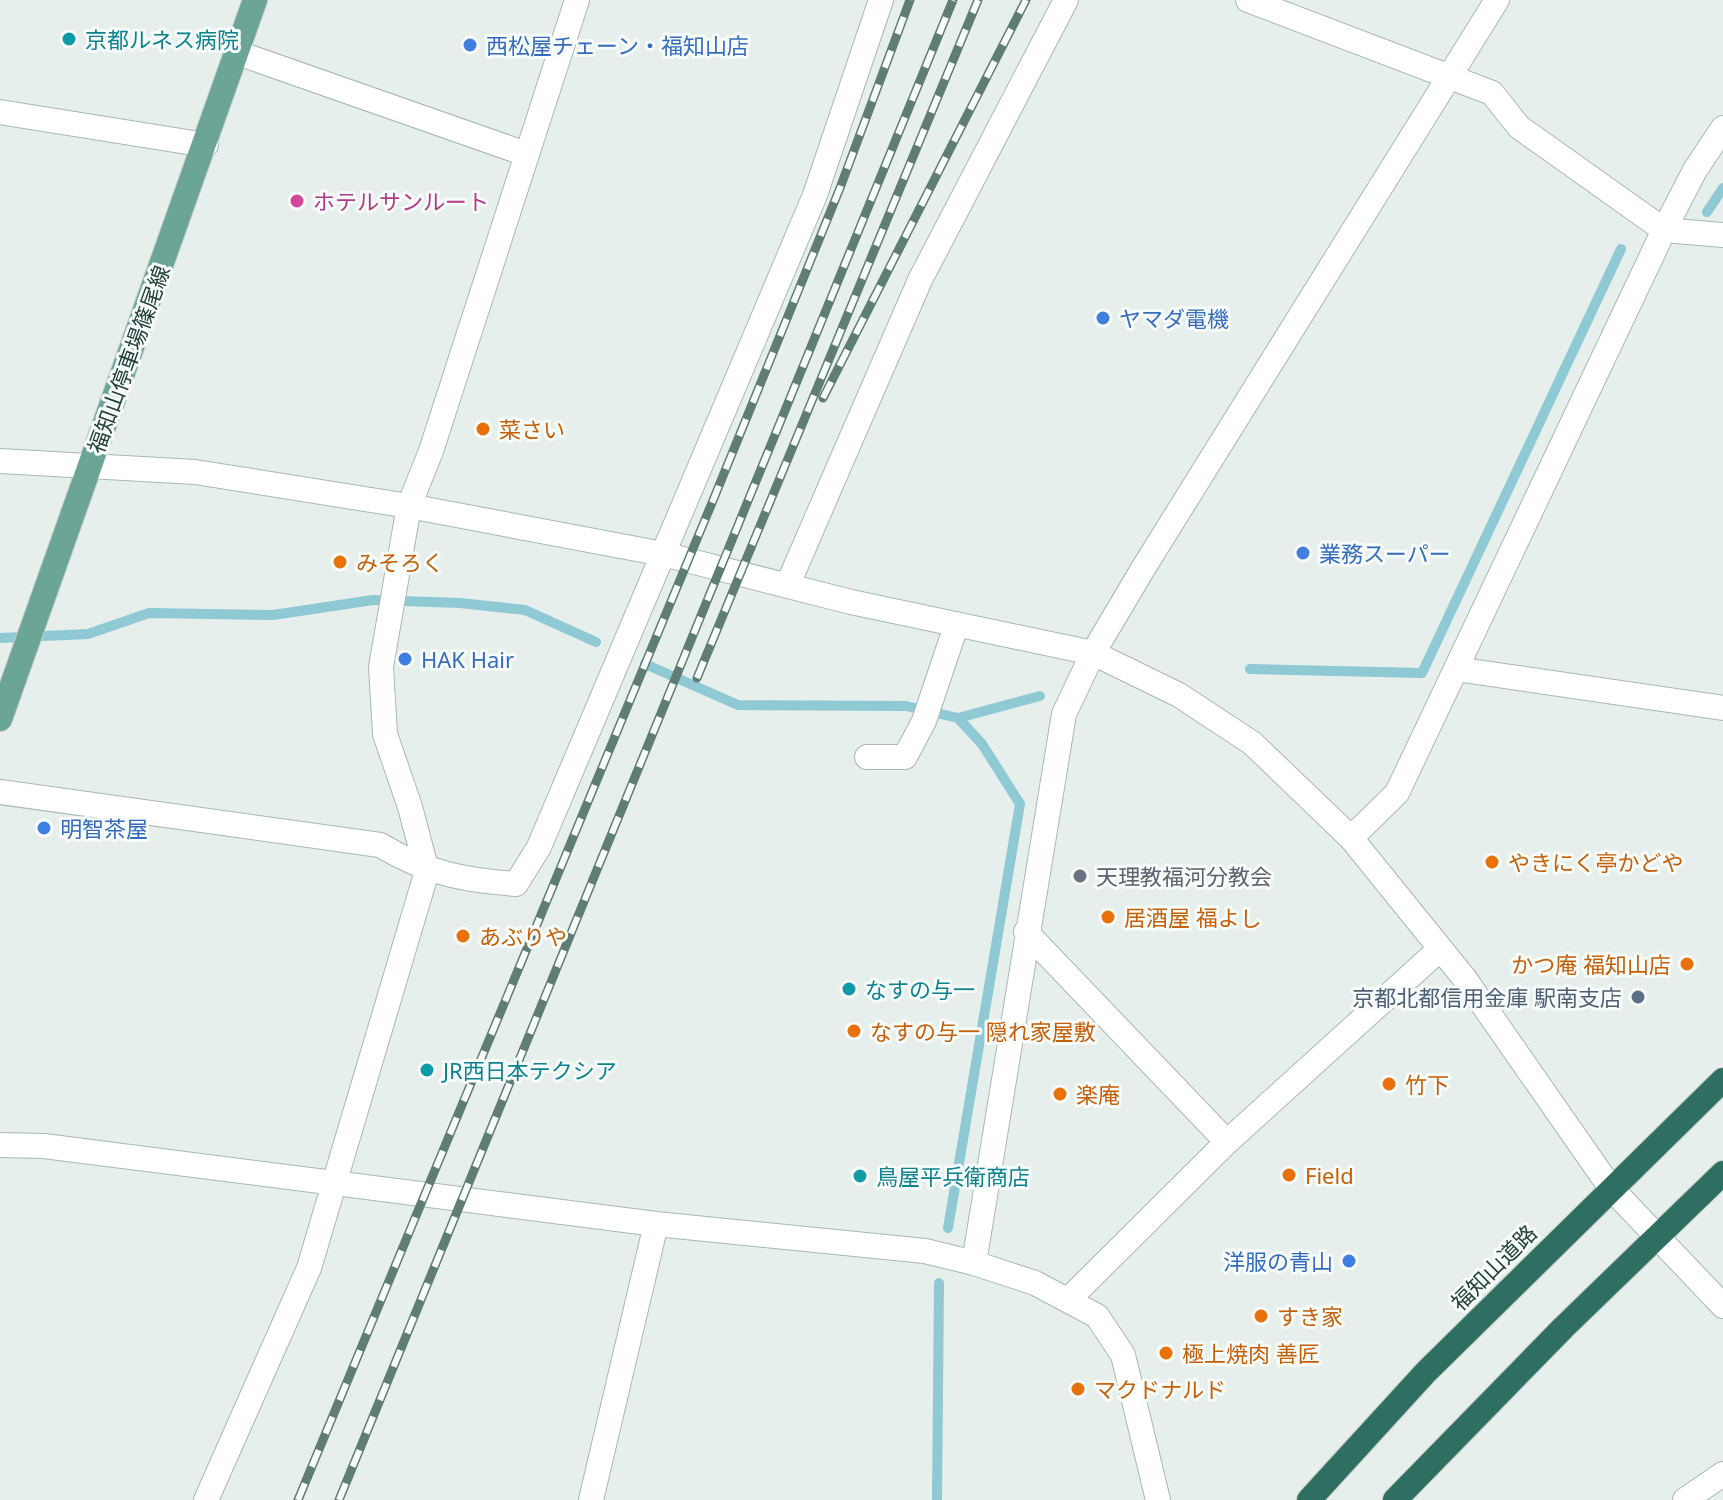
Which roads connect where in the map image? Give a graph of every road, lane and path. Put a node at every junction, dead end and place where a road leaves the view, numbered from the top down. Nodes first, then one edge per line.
1 (255, 0) edge
2 (577, 0) edge
3 (881, 0) edge
4 (1066, 0) edge
5 (1248, 0) edge
6 (1497, 0) edge
7 (238, 53) junction
8 (1450, 75) junction
9 (0, 112) edge
10 (1723, 128) edge
11 (206, 145) junction
12 (526, 154) junction
13 (1664, 230) junction
14 (1723, 235) edge
15 (0, 461) edge
16 (88, 468) junction
17 (409, 506) junction
18 (663, 554) junction
19 (788, 584) junction
20 (956, 626) junction
21 (1093, 653) junction
22 (1456, 669) junction
23 (1723, 708) edge
24 (0, 719) edge
25 (867, 757) dead end
26 (0, 792) edge
27 (1351, 838) junction
28 (427, 871) junction
29 (1026, 932) junction
30 (1440, 949) junction
31 (1723, 1080) edge
32 (1227, 1142) junction
33 (0, 1145) edge
34 (1723, 1173) edge
35 (336, 1180) junction
36 (1610, 1187) junction
37 (656, 1224) junction
38 (1658, 1239) junction
39 (974, 1263) junction
40 (1070, 1298) junction
41 (1723, 1306) edge
42 (1723, 1474) edge
43 (206, 1500) edge
44 (591, 1500) edge
45 (1158, 1500) edge
46 (1309, 1500) edge
47 (1395, 1500) edge
48 (1685, 1500) edge

1 - 7 main road, 福知山停車場篠尾線
2 - 12 street
3 - 18 street
4 - 19 street
5 - 8 street
6 - 8 street
7 - 11 main road, 福知山停車場篠尾線
7 - 12 street
8 - 13 street
8 - 21 street
9 - 11 street
10 - 13 street
11 - 16 main road, 福知山停車場篠尾線
12 - 17 street
13 - 14 street
13 - 22 street
15 - 16 street
16 - 17 street
16 - 24 main road, 福知山停車場篠尾線
17 - 18 street
17 - 28 street
18 - 19 street
18 - 28 street
19 - 20 street
20 - 21 street
20 - 25 street
21 - 27 street
21 - 29 street
22 - 23 street
22 - 27 street
26 - 28 street
27 - 30 street
28 - 35 street
29 - 32 street
29 - 39 street
30 - 32 street
30 - 36 street
31 - 36 highway, 福知山道路
32 - 40 street
33 - 35 street
34 - 38 highway
35 - 37 street
35 - 43 street
36 - 38 street
36 - 46 highway, 福知山道路
37 - 39 street
37 - 44 street
38 - 41 street
38 - 47 highway
39 - 40 street
40 - 45 street
42 - 48 street

